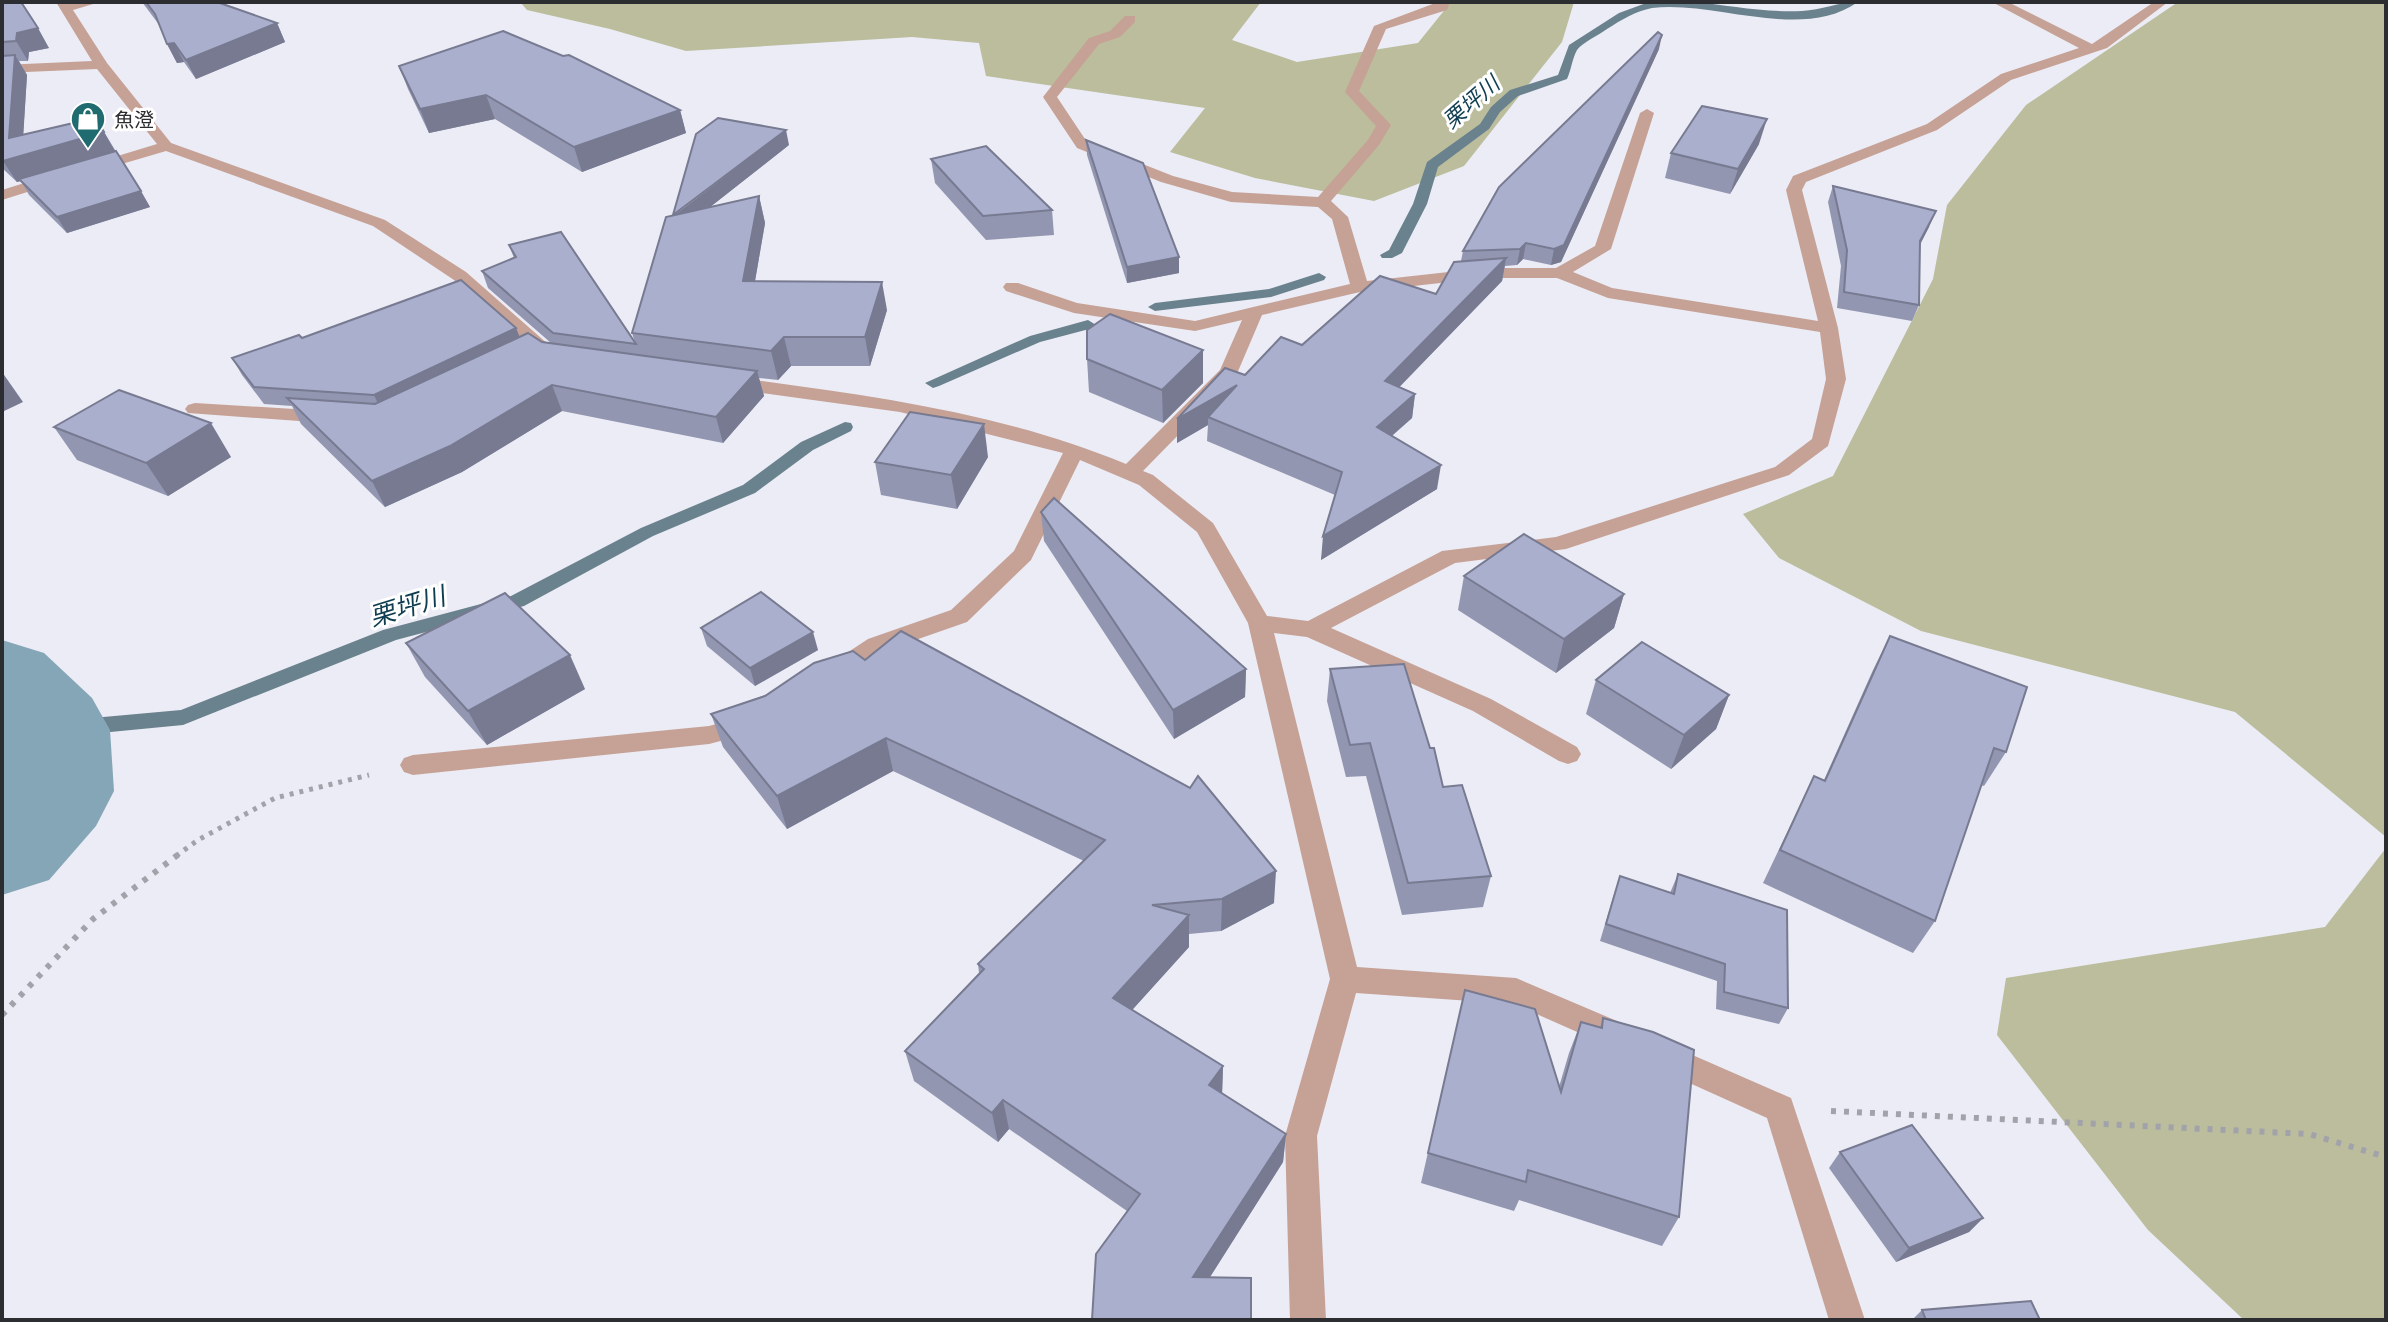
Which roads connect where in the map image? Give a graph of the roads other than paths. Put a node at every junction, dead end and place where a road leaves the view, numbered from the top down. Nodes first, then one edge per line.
1 (94, 2) edge
2 (1444, 2) edge
3 (1998, 2) edge
4 (2162, 2) edge
5 (64, 5) edge
6 (1130, 19) dead end
7 (2091, 49) junction
8 (101, 65) junction
9 (2, 69) edge
10 (1647, 113) dead end
11 (166, 146) junction
12 (2, 195) edge
13 (1322, 202) junction
14 (1559, 273) junction
15 (1012, 287) dead end
16 (1360, 287) junction
17 (1254, 314) junction
18 (1829, 328) junction
19 (568, 360) edge
20 (710, 380) edge
21 (195, 409) dead end
22 (354, 419) edge
23 (1075, 450) junction
24 (1129, 473) junction
25 (1260, 623) junction
26 (1311, 629) junction
27 (814, 686) edge
28 (765, 719) edge
29 (1568, 754) dead end
30 (413, 765) road end
31 (1345, 979) junction
32 (1308, 1320) edge
33 (1847, 1320) edge

1 - 5 street
2 - 13 street
3 - 7 street
4 - 7 street
5 - 8 street
6 - 13 street
7 - 18 street
8 - 9 street
8 - 11 street
10 - 14 street
11 - 12 street
11 - 19 street
13 - 16 street
14 - 16 street
14 - 18 street
15 - 17 street
16 - 17 street
17 - 24 street
18 - 26 street
20 - 23 street
21 - 22 street
23 - 24 street
23 - 27 street
24 - 25 street
25 - 26 street
25 - 31 street
26 - 29 street
28 - 30 street
31 - 32 street
31 - 33 street

